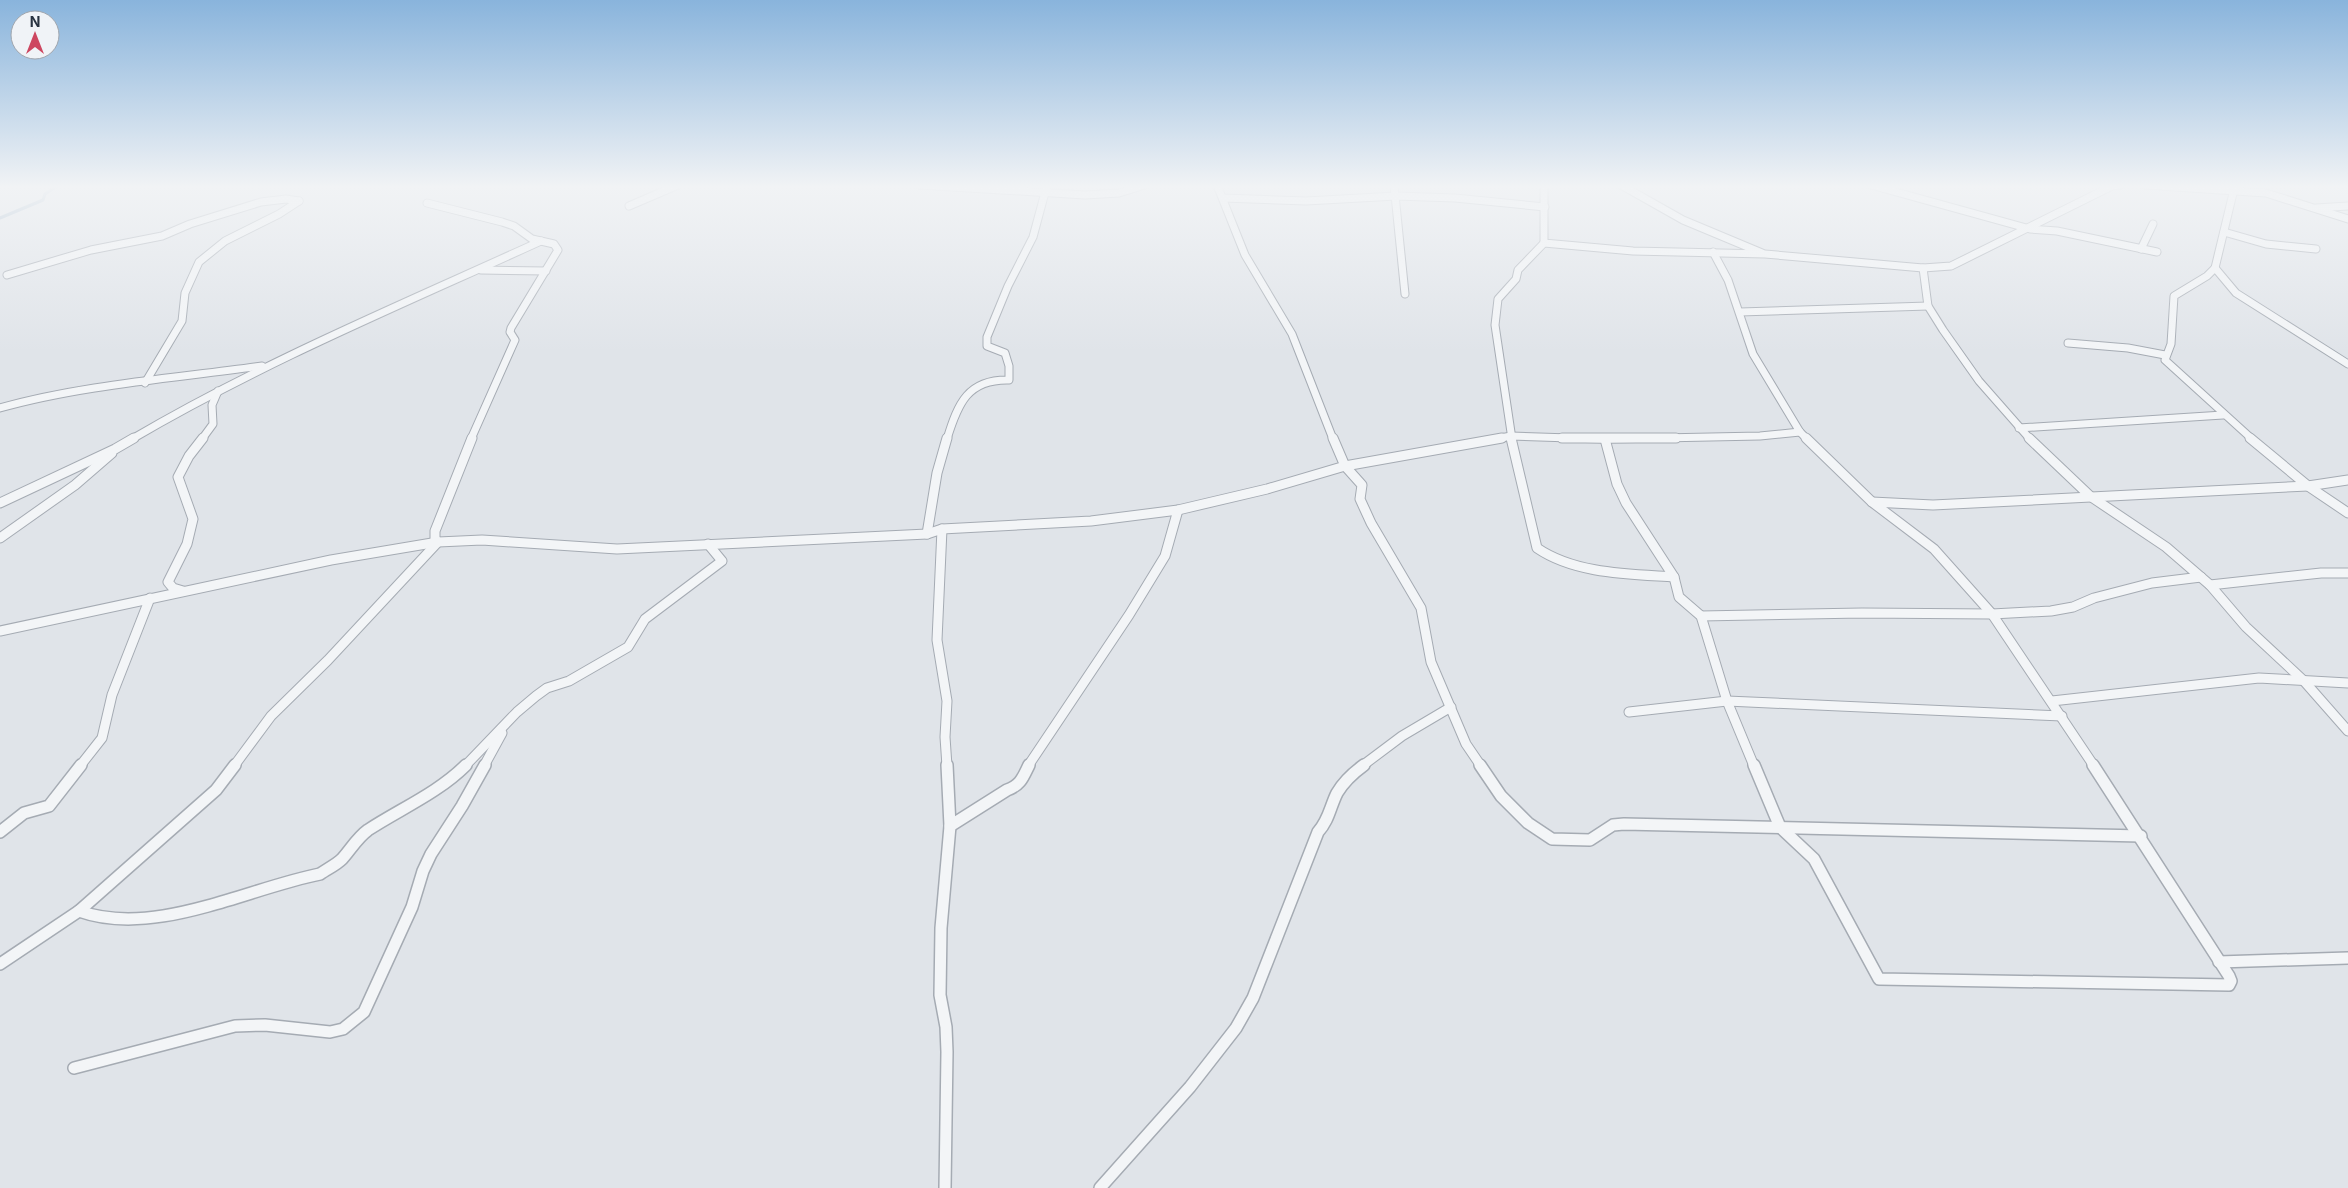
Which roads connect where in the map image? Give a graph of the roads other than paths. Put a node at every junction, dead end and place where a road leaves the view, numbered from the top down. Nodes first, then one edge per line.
1 (139, 240) edge
2 (226, 240) edge
3 (1031, 240) edge
4 (1239, 240) edge
5 (1400, 240) edge
6 (1737, 240) edge
7 (2004, 240) edge
8 (2099, 240) edge
9 (2145, 240) edge
10 (2222, 240) edge
11 (2254, 240) edge
12 (542, 241) joint
13 (1544, 243) joint
14 (2141, 249) junction
15 (2316, 249) dead end
16 (1713, 252) junction
17 (2157, 252) dead end
18 (1765, 254) junction
19 (1923, 268) junction
20 (2215, 268) junction
21 (479, 270) junction
22 (546, 271) junction
23 (8, 275) dead end
24 (1405, 294) dead end
25 (1928, 306) junction
26 (1740, 312) junction
27 (2068, 343) dead end
28 (2165, 355) junction
29 (2348, 364) edge
30 (270, 365) junction
31 (145, 382) junction
32 (218, 391) junction
33 (0, 408) edge
34 (2224, 415) junction
35 (2019, 428) junction
36 (1800, 432) junction
37 (1511, 436) junction
38 (1604, 439) junction
39 (115, 449) junction
40 (1345, 466) junction
41 (2348, 480) edge
42 (2308, 486) junction
43 (2090, 496) junction
44 (1872, 502) junction
45 (0, 503) edge
46 (1178, 510) junction
47 (2348, 513) edge
48 (942, 530) junction
49 (927, 534) junction
50 (0, 538) edge
51 (438, 542) junction
52 (708, 544) junction
53 (2348, 573) edge
54 (1674, 577) junction
55 (2201, 577) junction
56 (2210, 585) junction
57 (183, 592) junction
58 (150, 598) junction
59 (1992, 614) junction
60 (1701, 616) junction
61 (0, 631) edge
62 (2304, 681) junction
63 (2348, 682) edge
64 (1727, 701) junction
65 (2052, 702) junction
66 (1451, 708) junction
67 (1629, 712) dead end
68 (2062, 716) junction
69 (510, 718) junction
70 (2348, 731) edge
71 (950, 826) junction
72 (1780, 827) junction
73 (0, 832) edge
74 (2141, 836) junction
75 (79, 911) junction
76 (2348, 958) edge
77 (2220, 962) junction
78 (0, 964) edge
79 (74, 1068) dead end
80 (945, 1188) edge
81 (1100, 1188) edge

1 - 23 street
2 - 31 street
3 - 49 street
4 - 40 street
5 - 24 street
6 - 18 street
7 - 19 street
8 - 14 street
9 - 14 street
10 - 20 street
11 - 15 street
12 - 21 street
12 - 22 street
13 - 16 street
13 - 37 street
14 - 17 street
16 - 18 street
16 - 26 street
18 - 19 street
19 - 25 street
20 - 28 street
20 - 29 street
21 - 22 street
21 - 30 street
22 - 51 street
25 - 26 street
25 - 35 street
26 - 36 street
27 - 28 street
28 - 34 street
30 - 31 street
30 - 32 street
31 - 33 street
32 - 39 street
32 - 57 street
34 - 35 street
34 - 42 street
35 - 43 street
36 - 38 street
36 - 44 street
37 - 38 street
37 - 40 street
37 - 54 street
38 - 54 street
39 - 45 street
39 - 50 street
40 - 46 street
40 - 66 street
41 - 42 street
42 - 43 street
42 - 47 street
43 - 44 street
43 - 55 street
44 - 59 street
46 - 48 street
46 - 71 street
48 - 49 street
48 - 71 street
49 - 52 street
51 - 52 street
51 - 57 street
51 - 75 street
52 - 69 street
53 - 56 street
54 - 60 street
55 - 56 street
55 - 59 street
56 - 62 street
57 - 58 street
58 - 61 street
58 - 73 street
59 - 60 street
59 - 65 street
60 - 64 street
62 - 63 street
62 - 65 street
62 - 70 street
64 - 67 street
64 - 68 street
64 - 72 street
65 - 68 street
66 - 72 street
66 - 81 street
68 - 74 street
69 - 75 street
69 - 79 street
71 - 80 street
72 - 74 street
72 - 77 street
74 - 77 street
75 - 78 street
76 - 77 street

